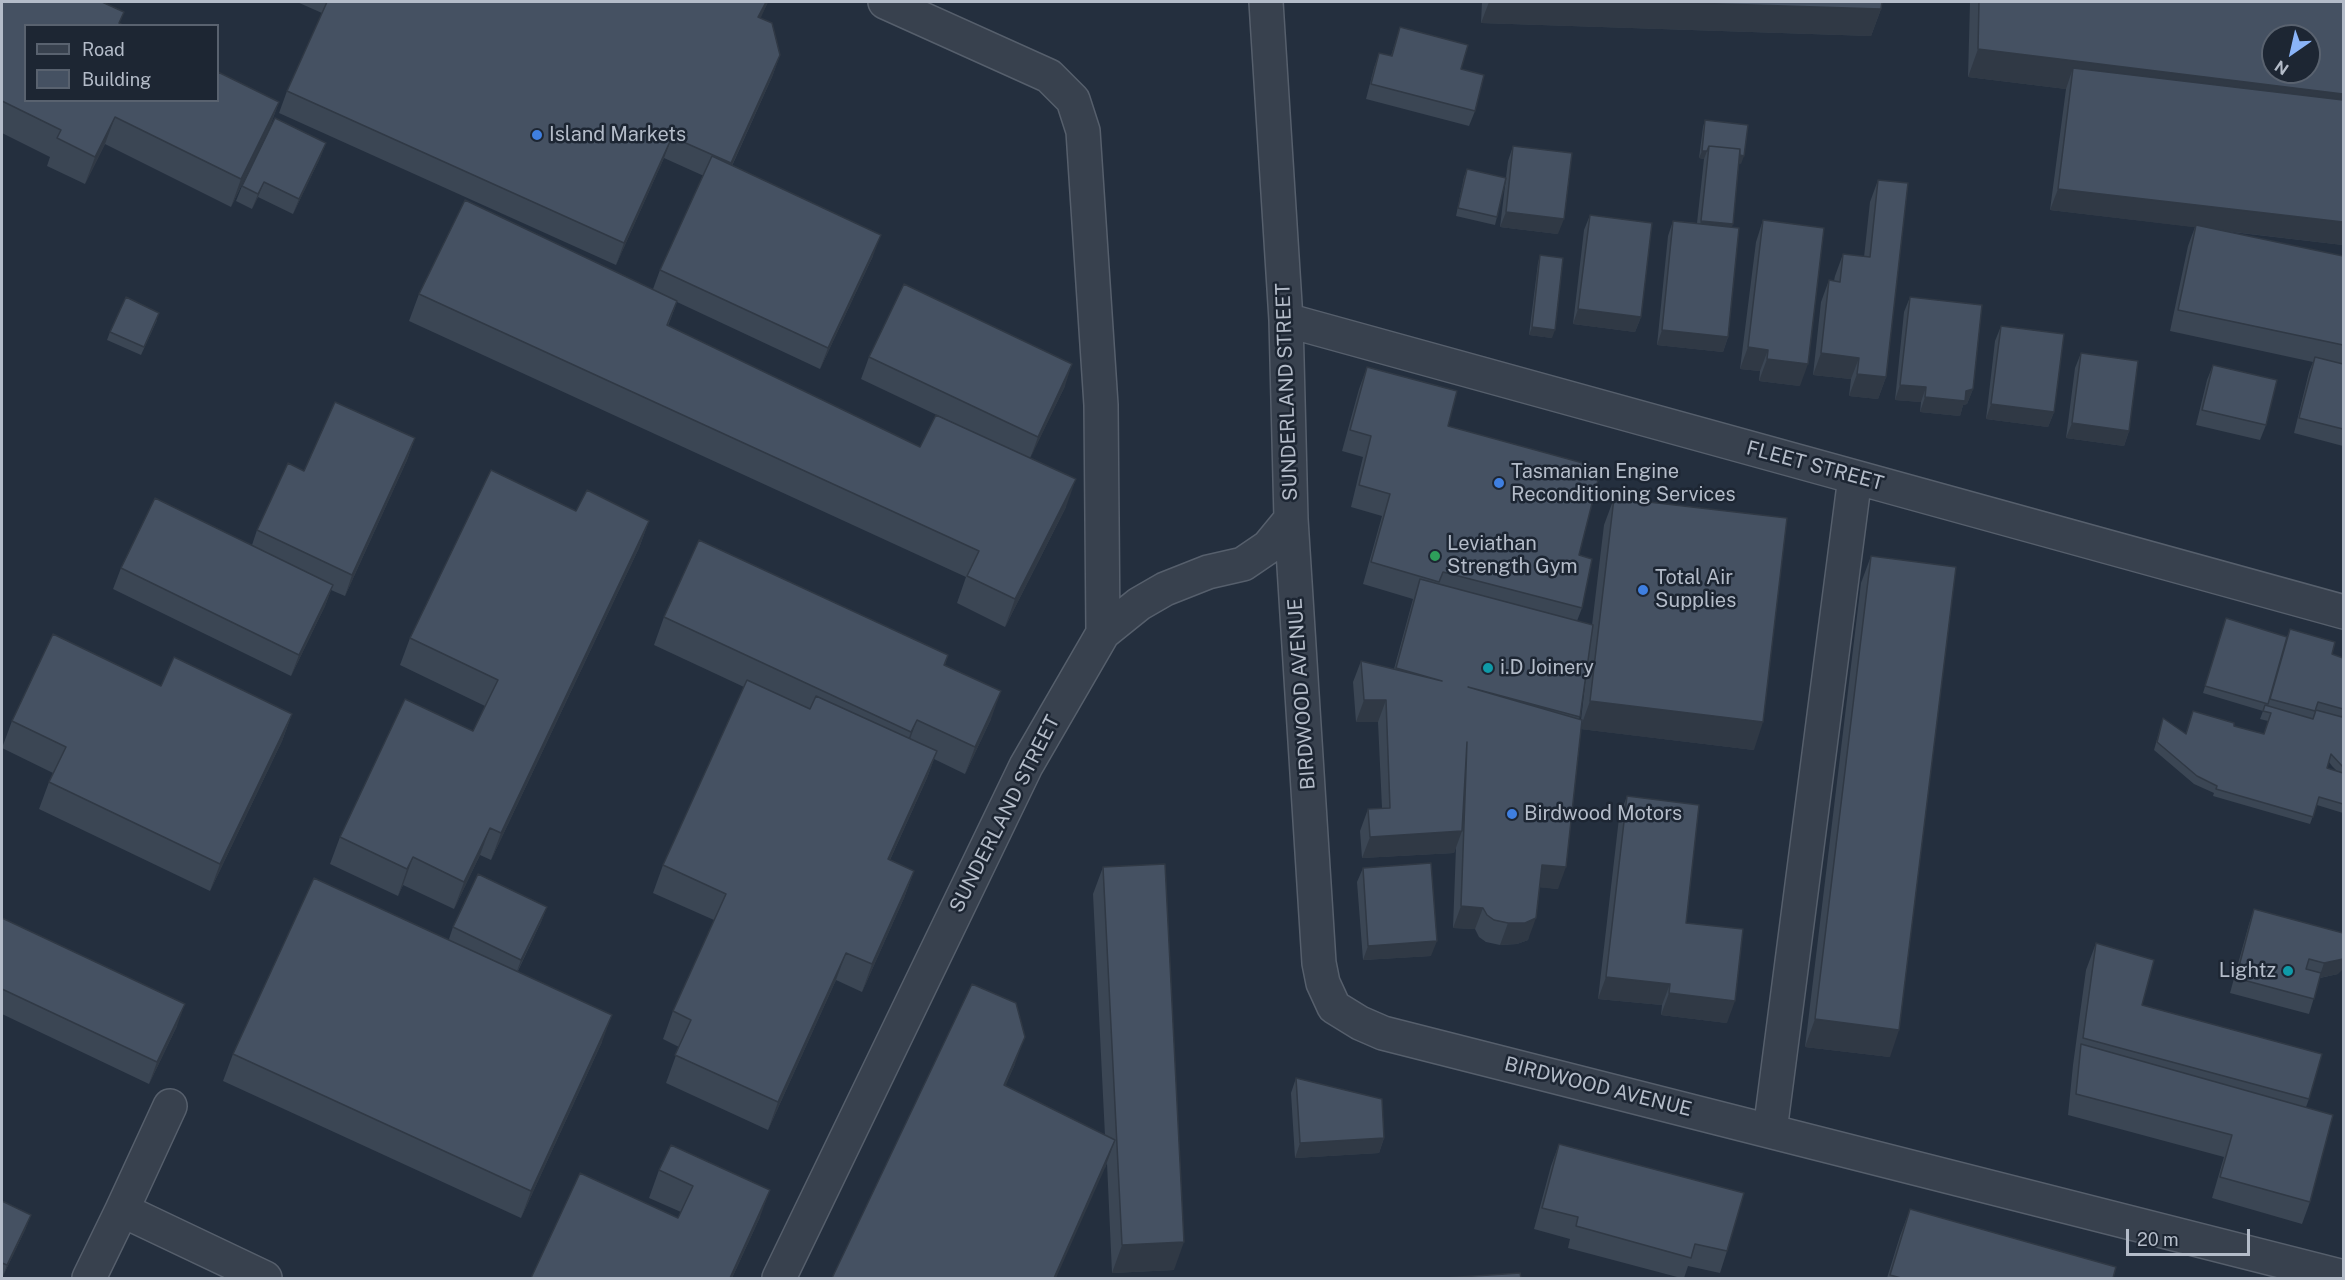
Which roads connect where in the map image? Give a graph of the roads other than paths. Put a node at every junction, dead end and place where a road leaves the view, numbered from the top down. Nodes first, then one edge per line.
1 (885, 2) edge
2 (1266, 2) edge
3 (1286, 320) junction
4 (1855, 477) junction
5 (1291, 519) junction
6 (2343, 612) edge
7 (1103, 633) junction
8 (170, 1106) dead end
9 (1770, 1131) junction
10 (122, 1210) junction
11 (2343, 1277) edge
12 (90, 1278) edge
13 (265, 1278) edge
14 (779, 1278) edge

1 - 7 street
2 - 3 street, SUNDERLAND STREET
3 - 4 street, FLEET STREET
3 - 5 street, SUNDERLAND STREET
4 - 6 street, FLEET STREET
4 - 9 street
5 - 7 street, SUNDERLAND STREET
5 - 9 street, BIRDWOOD AVENUE
7 - 14 street, SUNDERLAND STREET
8 - 10 street
9 - 11 street, BIRDWOOD AVENUE
10 - 12 street
10 - 13 street

